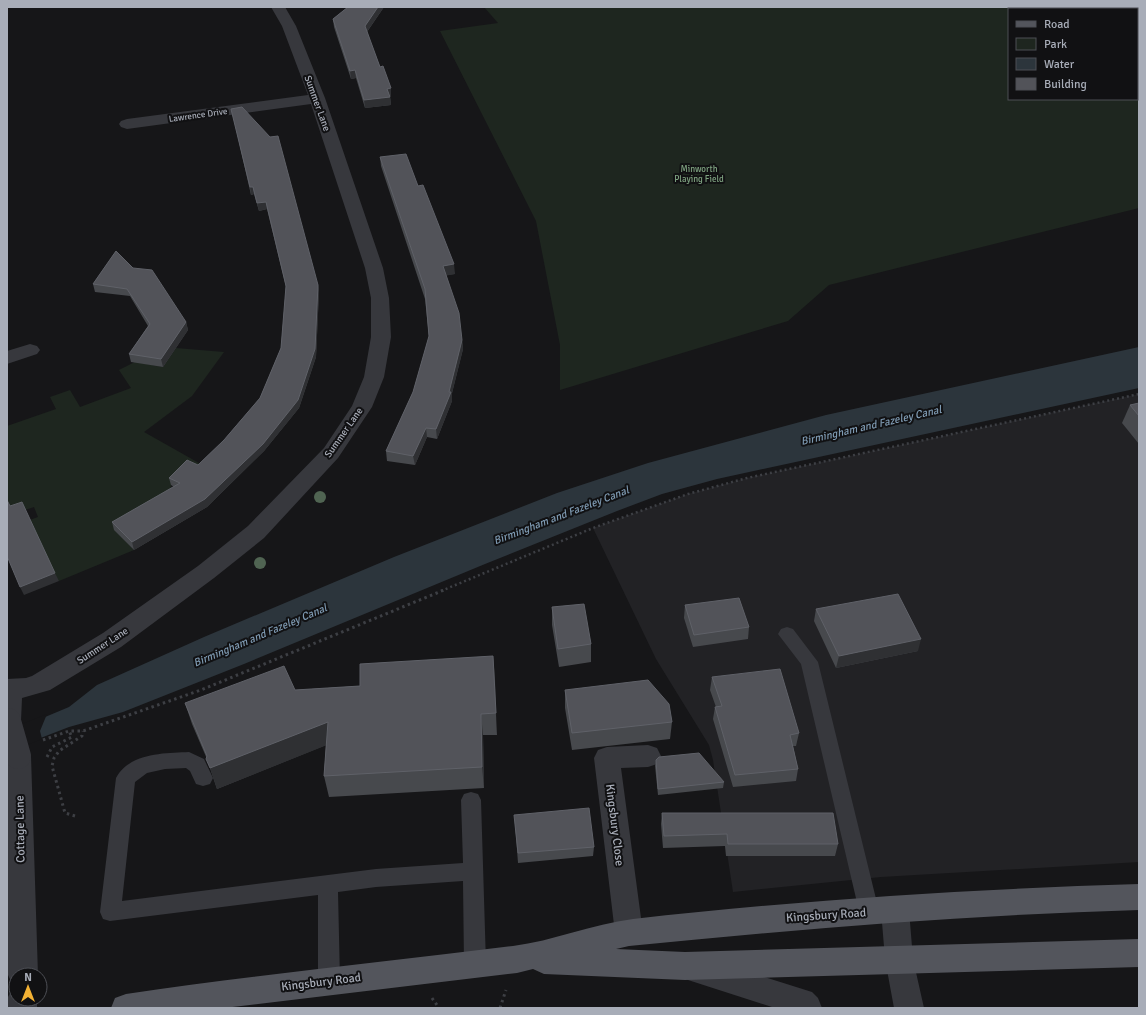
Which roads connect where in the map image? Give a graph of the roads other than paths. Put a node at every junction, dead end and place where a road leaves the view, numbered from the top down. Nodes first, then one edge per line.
1 (278, 7) edge
2 (317, 98) junction
3 (127, 124) dead end
4 (30, 350) dead end
5 (7, 358) edge
6 (787, 634) dead end
7 (8, 687) edge
8 (648, 756) dead end
9 (203, 778) dead end
10 (471, 800) dead end
11 (474, 871) junction
12 (328, 884) junction
13 (1132, 899) edge
14 (882, 910) junction
15 (629, 933) junction
16 (1139, 953) edge
17 (517, 959) junction
18 (899, 959) junction
19 (475, 964) junction
20 (685, 966) junction
21 (23, 967) edge
22 (329, 981) junction
23 (126, 1008) edge
24 (807, 1008) edge
25 (909, 1008) edge

1 - 2 street, Summer Lane
2 - 3 street, Lawrence Drive
2 - 7 street, Summer Lane
4 - 5 street
6 - 14 lane
7 - 21 street, Cottage Lane, bridge
8 - 15 street, Kingsbury Close
9 - 12 lane
10 - 11 lane
11 - 12 lane
11 - 19 lane
12 - 22 lane
13 - 14 main road, Kingsbury Road
14 - 15 main road, Kingsbury Road
14 - 18 street
15 - 17 main road, Kingsbury Road
16 - 18 main road, Kingsbury Road
17 - 19 main road, Kingsbury Road
17 - 20 main road, Kingsbury Road
18 - 20 main road, Kingsbury Road
18 - 25 street
19 - 22 main road, Kingsbury Road
20 - 24 street
22 - 23 main road, Kingsbury Road

